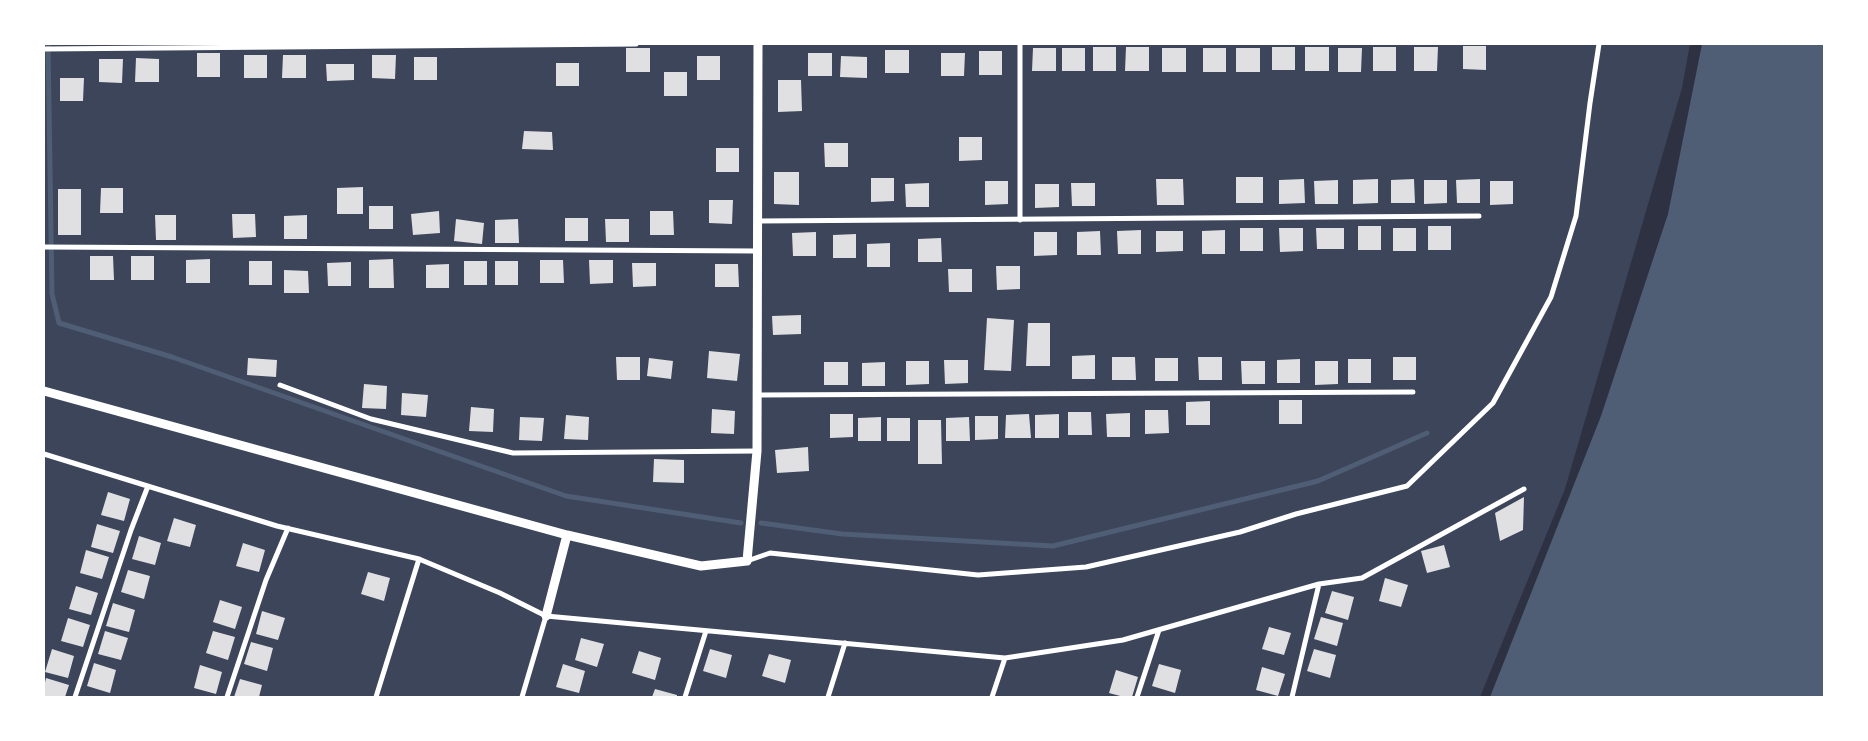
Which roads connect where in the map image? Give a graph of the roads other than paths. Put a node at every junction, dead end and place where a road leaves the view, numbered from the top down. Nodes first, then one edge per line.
1 (636, 44) edge
2 (758, 44) edge
3 (1020, 44) edge
4 (1599, 44) edge
5 (44, 49) edge
6 (1478, 216) dead end
7 (1020, 220) junction
8 (759, 221) junction
9 (44, 248) edge
10 (757, 251) junction
11 (280, 385) dead end
12 (44, 391) edge
13 (1412, 392) dead end
14 (758, 395) junction
15 (757, 452) junction
16 (44, 454) edge
17 (148, 486) junction
18 (1524, 489) dead end
19 (288, 528) junction
20 (567, 535) junction
21 (419, 559) junction
22 (748, 561) junction
23 (1319, 584) junction
24 (546, 616) junction
25 (1159, 630) junction
26 (706, 631) junction
27 (845, 643) junction
28 (1005, 658) junction
29 (75, 697) edge
30 (227, 697) edge
31 (376, 697) edge
32 (522, 697) edge
33 (685, 697) edge
34 (828, 697) edge
35 (992, 697) edge
36 (1137, 697) edge
37 (1292, 697) edge

1 - 5 street
2 - 8 street
3 - 7 street
4 - 22 street
6 - 7 street
7 - 8 street
8 - 10 street
9 - 10 street
10 - 14 street
11 - 15 street
12 - 20 street
13 - 14 street
14 - 15 street
15 - 22 street
16 - 17 street
17 - 19 street
17 - 29 street
18 - 23 street
19 - 21 street
19 - 30 street
20 - 22 street
20 - 24 street
21 - 24 street
21 - 31 street
23 - 25 street
23 - 37 street
24 - 26 street
24 - 32 street
25 - 28 street
25 - 36 street
26 - 27 street
26 - 33 street
27 - 28 street
27 - 34 street
28 - 35 street

